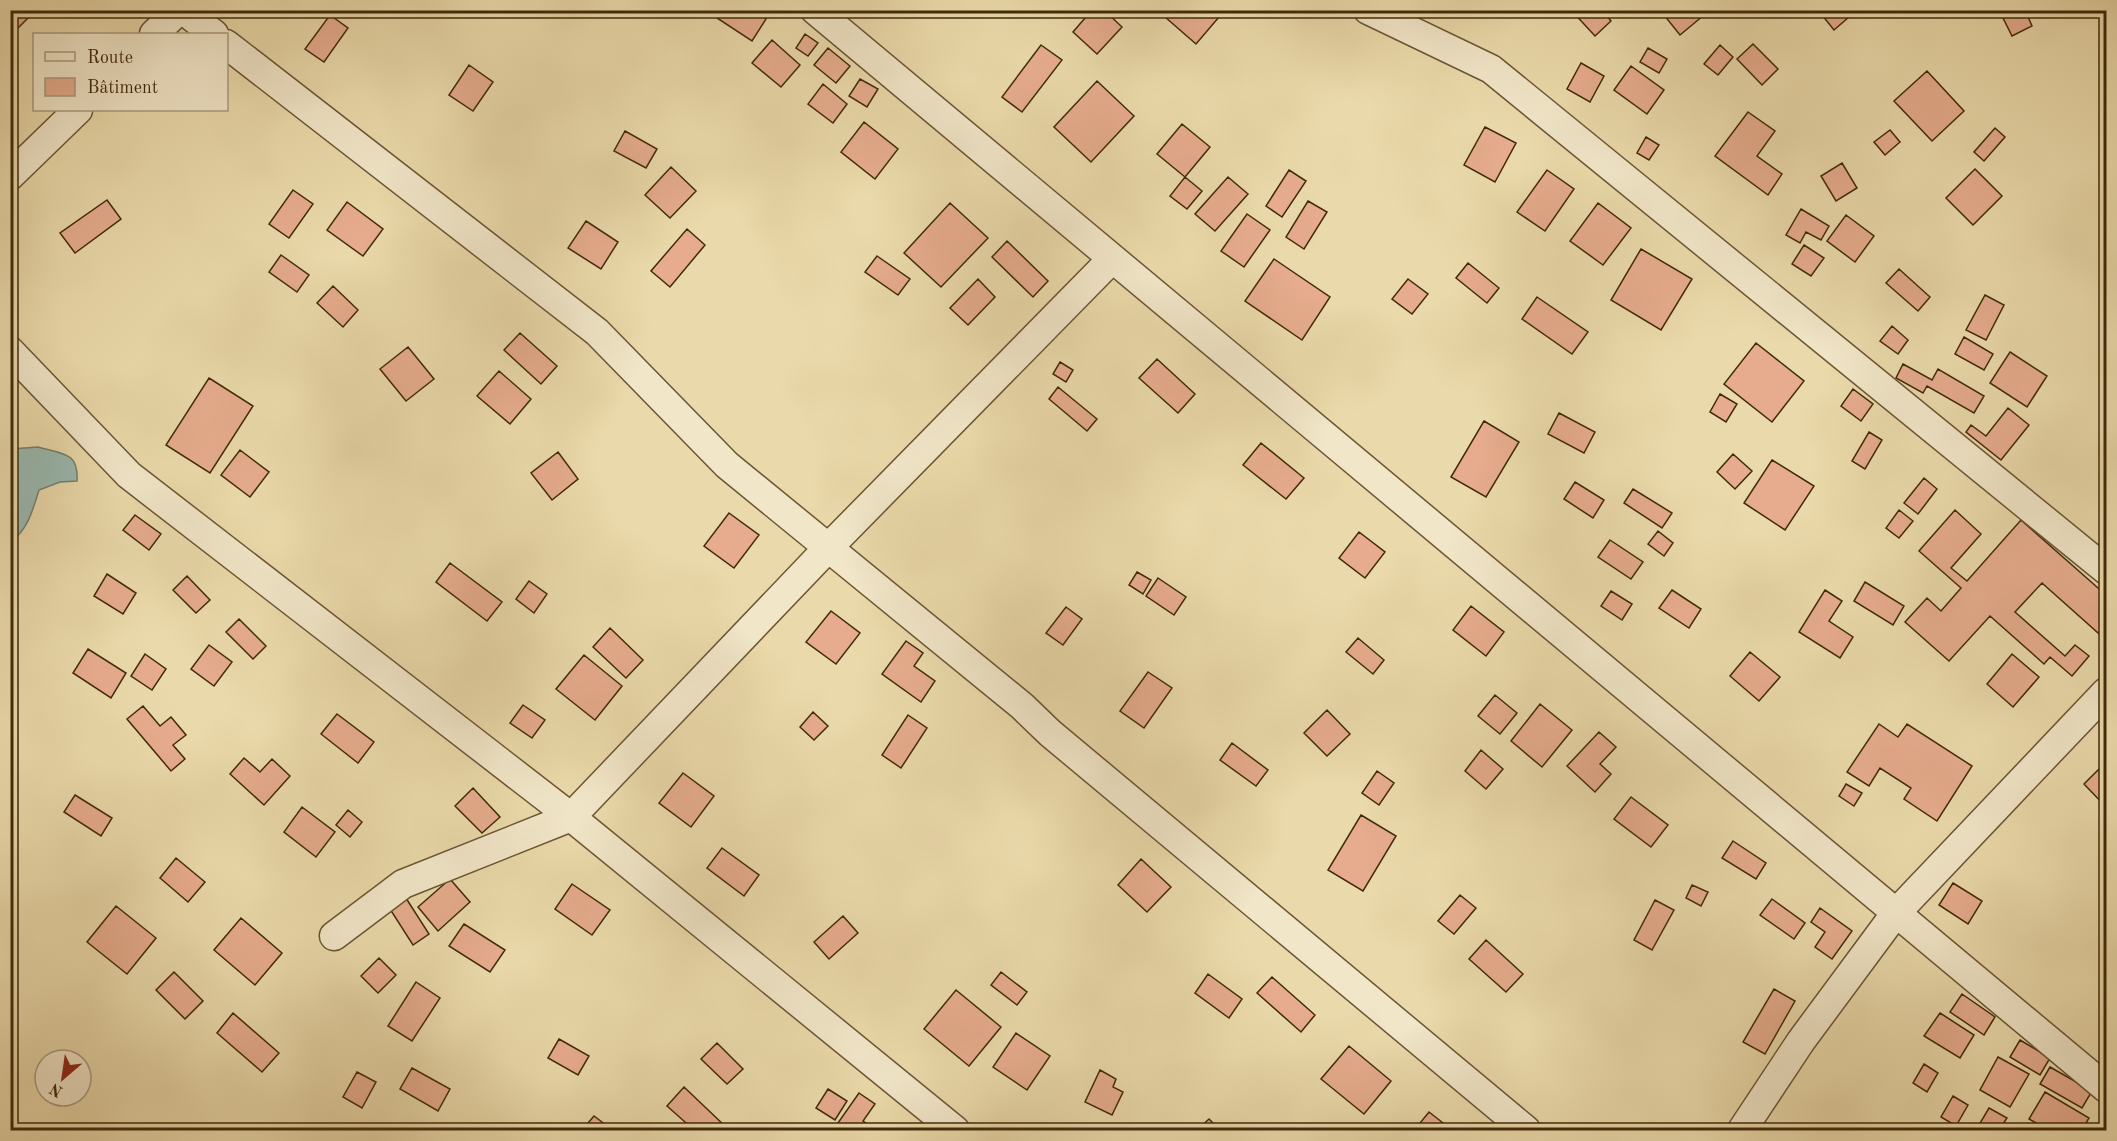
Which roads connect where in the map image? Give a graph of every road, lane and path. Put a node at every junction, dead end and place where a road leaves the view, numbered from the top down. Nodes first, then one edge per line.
1 (181, 10) edge
2 (815, 10) edge
3 (1368, 10) edge
4 (155, 33) edge
5 (213, 33) edge
6 (228, 46) edge
7 (77, 111) edge
8 (10, 176) edge
9 (1112, 260) junction
10 (10, 351) edge
11 (828, 548) junction
12 (2106, 570) edge
13 (2106, 692) edge
14 (571, 818) junction
15 (1895, 914) junction
16 (334, 936) dead end
17 (2106, 1088) edge
18 (955, 1131) edge
19 (1526, 1131) edge
20 (1742, 1131) edge

1 - 4 street
1 - 5 street
2 - 9 street
3 - 12 street
6 - 11 street
7 - 8 street
9 - 11 street
9 - 15 street
10 - 14 street
11 - 14 street
11 - 19 street
13 - 15 street
14 - 16 street
14 - 18 street
15 - 17 street
15 - 20 street

